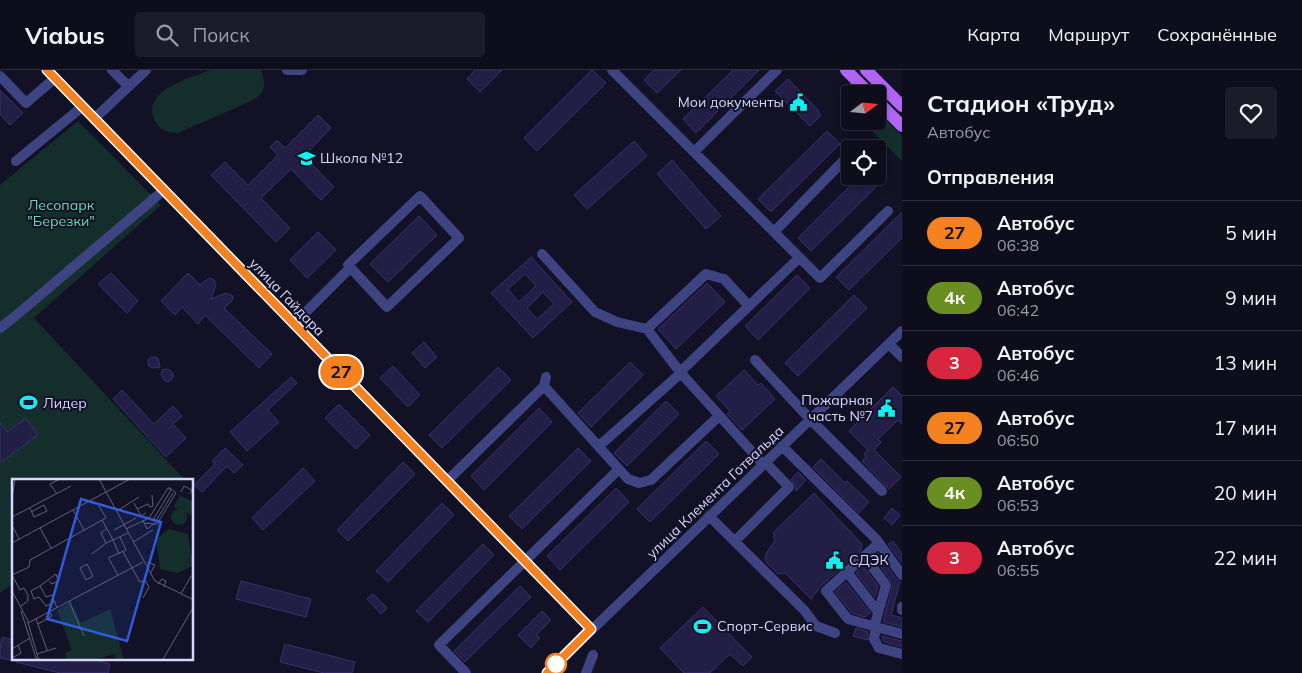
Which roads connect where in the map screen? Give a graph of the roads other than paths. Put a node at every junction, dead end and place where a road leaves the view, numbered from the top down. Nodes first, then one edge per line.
1 (112, 70) edge
2 (146, 70) edge
3 (287, 70) edge
4 (302, 70) edge
5 (612, 70) edge
6 (777, 70) edge
7 (846, 70) edge
8 (866, 70) edge
9 (51, 74) edge
10 (0, 76) edge
11 (861, 85) edge
12 (128, 86) junction
13 (902, 106) edge
14 (82, 107) junction
15 (886, 110) edge
16 (94, 119) junction
17 (902, 126) edge
18 (694, 152) junction
19 (16, 161) dead end
20 (841, 163) edge
21 (164, 190) junction
22 (888, 210) dead end
23 (774, 232) junction
24 (542, 254) dead end
25 (799, 258) junction
26 (350, 268) junction
27 (749, 306) junction
28 (294, 324) junction
29 (0, 328) edge
30 (647, 330) junction
31 (902, 332) edge
32 (889, 344) junction
33 (902, 357) edge
34 (755, 360) dead end
35 (680, 372) junction
36 (719, 416) junction
37 (810, 420) junction
38 (598, 446) junction
39 (782, 446) junction
40 (764, 463) junction
41 (619, 469) junction
42 (447, 481) junction
43 (882, 491) dead end
44 (709, 516) junction
45 (735, 540) junction
46 (879, 543) junction
47 (864, 556) junction
48 (525, 561) junction
49 (847, 572) junction
50 (902, 575) edge
51 (878, 612) junction
52 (876, 627) junction
53 (591, 629) junction
54 (834, 633) dead end
55 (902, 634) edge
56 (902, 654) edge
57 (593, 655) dead end
58 (466, 673) edge
59 (547, 673) edge
60 (586, 673) edge

1 - 12 street
2 - 12 street
3 - 4 street
5 - 18 street
6 - 18 street
7 - 11 main road
8 - 13 main road
9 - 10 street
9 - 14 street, улица Гайдара
12 - 16 street
14 - 16 street, улица Гайдара
14 - 19 street
15 - 17 main road
16 - 21 street, улица Гайдара
18 - 23 street
20 - 23 street
21 - 28 street, улица Гайдара
21 - 29 street
22 - 25 street
23 - 25 street
24 - 30 street
25 - 27 street
26 - 26 street
26 - 28 street
27 - 30 street
27 - 35 street
28 - 42 street, улица Гайдара
30 - 35 street
31 - 32 street, улица Клемента Готвальда
32 - 33 street
32 - 37 street, улица Клемента Готвальда
34 - 37 street
35 - 36 street
35 - 38 street
36 - 40 street
36 - 41 street
37 - 39 street, улица Клемента Готвальда
37 - 43 street
38 - 41 street
38 - 42 street
39 - 40 street, улица Клемента Готвальда
39 - 46 street
40 - 44 street, улица Клемента Готвальда
40 - 45 street
41 - 48 street
42 - 48 street, улица Гайдара
44 - 45 street
44 - 53 street, улица Клемента Готвальда
45 - 54 street
46 - 47 street
46 - 50 street
47 - 49 street
47 - 51 street
48 - 53 street, улица Гайдара
48 - 58 street
49 - 51 street
49 - 52 street
51 - 52 street
52 - 55 street
52 - 56 street
53 - 59 street, улица Клемента Готвальда
57 - 60 street

